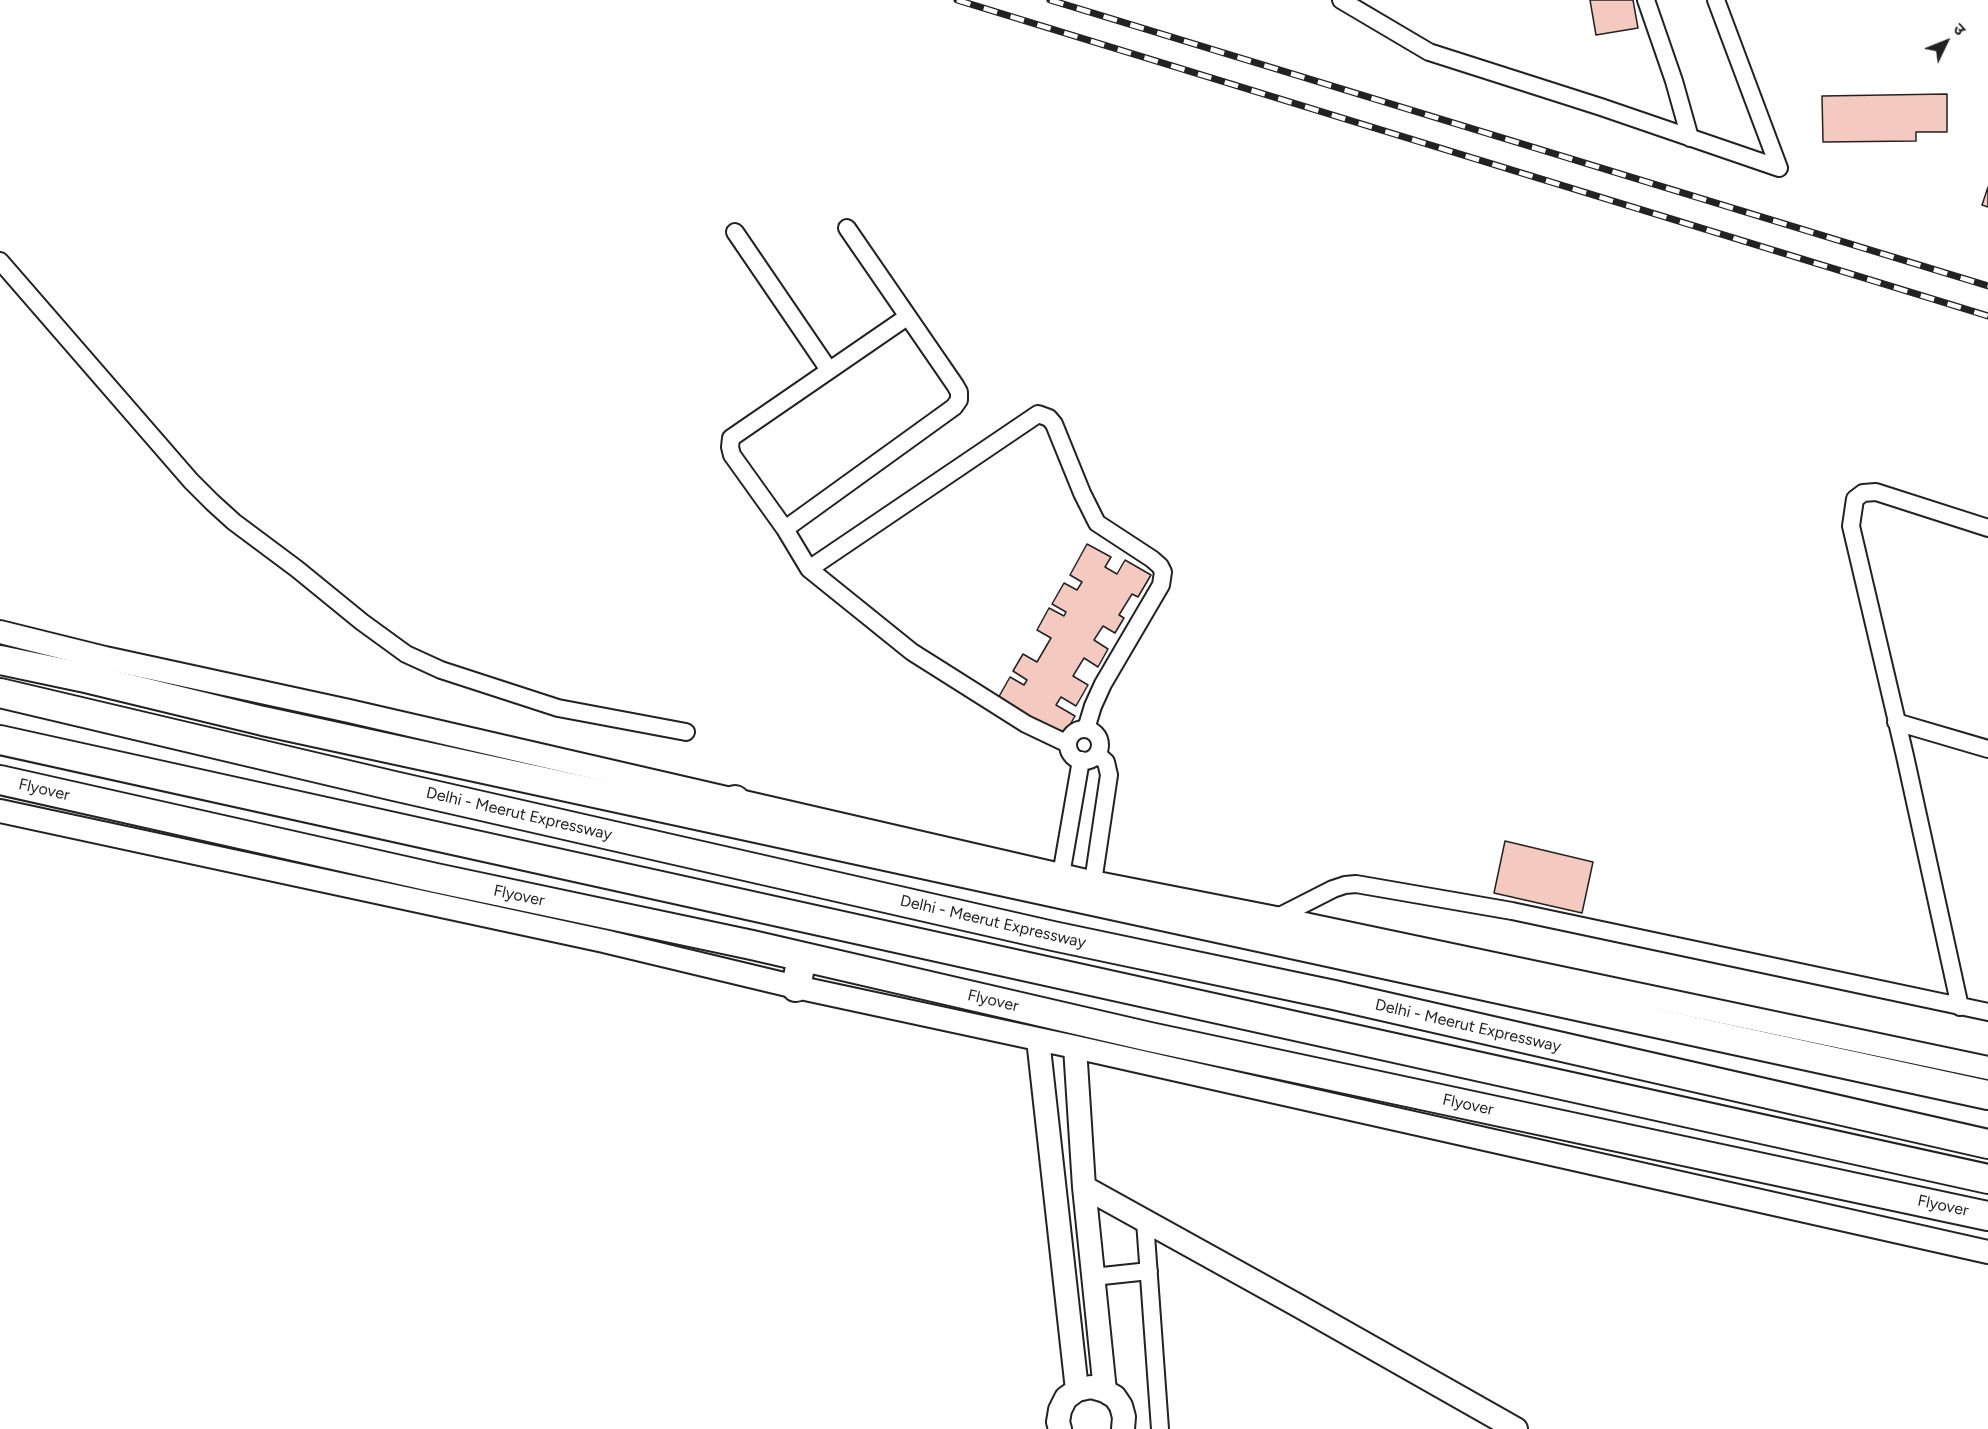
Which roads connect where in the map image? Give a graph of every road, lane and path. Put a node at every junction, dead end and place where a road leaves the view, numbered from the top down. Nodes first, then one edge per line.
1 (1341, 0) edge
2 (1646, 0) edge
3 (1716, 0) edge
4 (1690, 138) junction
5 (847, 228) dead end
6 (735, 232) dead end
7 (0, 261) edge
8 (907, 317) junction
9 (829, 370) junction
10 (1988, 528) edge
11 (785, 529) junction
12 (809, 569) junction
13 (0, 632) edge
14 (0, 660) edge
15 (0, 693) edge
16 (1896, 722) junction
17 (1086, 729) junction
18 (686, 732) dead end
19 (0, 740) edge
20 (1068, 744) junction
21 (1988, 749) edge
22 (1097, 754) junction
23 (1081, 760) junction
24 (0, 780) edge
25 (735, 800) junction
26 (0, 811) edge
27 (706, 816) junction
28 (1000, 871) junction
29 (1061, 875) junction
30 (1093, 882) junction
31 (1276, 918) junction
32 (802, 957) junction
33 (796, 987) junction
34 (1960, 1006) junction
35 (1988, 1012) edge
36 (1038, 1039) junction
37 (1075, 1047) junction
38 (1988, 1068) edge
39 (1988, 1095) edge
40 (1988, 1144) edge
41 (1988, 1179) edge
42 (1084, 1187) junction
43 (1988, 1216) edge
44 (1145, 1221) junction
45 (1988, 1252) edge
46 (1149, 1270) junction
47 (1093, 1277) junction
48 (1077, 1390) junction
49 (1106, 1391) junction
50 (1059, 1429) edge
51 (1123, 1429) edge
52 (1160, 1429) edge
53 (1516, 1429) edge

1 - 4 street
2 - 4 street
3 - 4 street
5 - 8 street
6 - 9 street
7 - 18 street
8 - 9 street
8 - 11 street
9 - 11 street
10 - 16 street
11 - 12 street
12 - 17 street
12 - 20 street
13 - 25 street
14 - 27 highway
15 - 40 highway, Delhi - Meerut Expressway
16 - 21 street
16 - 34 street
17 - 20 street
17 - 22 street
19 - 41 highway
20 - 23 street
22 - 23 street
22 - 30 street
23 - 29 street
24 - 32 highway, Flyover
25 - 27 highway
25 - 28 street
26 - 33 street
27 - 28 highway
28 - 29 street
28 - 39 highway
29 - 30 street
30 - 31 street
31 - 34 street
31 - 38 street
32 - 33 highway
32 - 43 highway, Flyover
33 - 36 street
34 - 35 street
36 - 37 street
36 - 48 street
37 - 42 street
37 - 45 street
42 - 44 street
42 - 47 street
44 - 46 street
44 - 53 street
46 - 47 street
46 - 52 street
47 - 49 street
48 - 49 street
48 - 50 street
49 - 51 street

